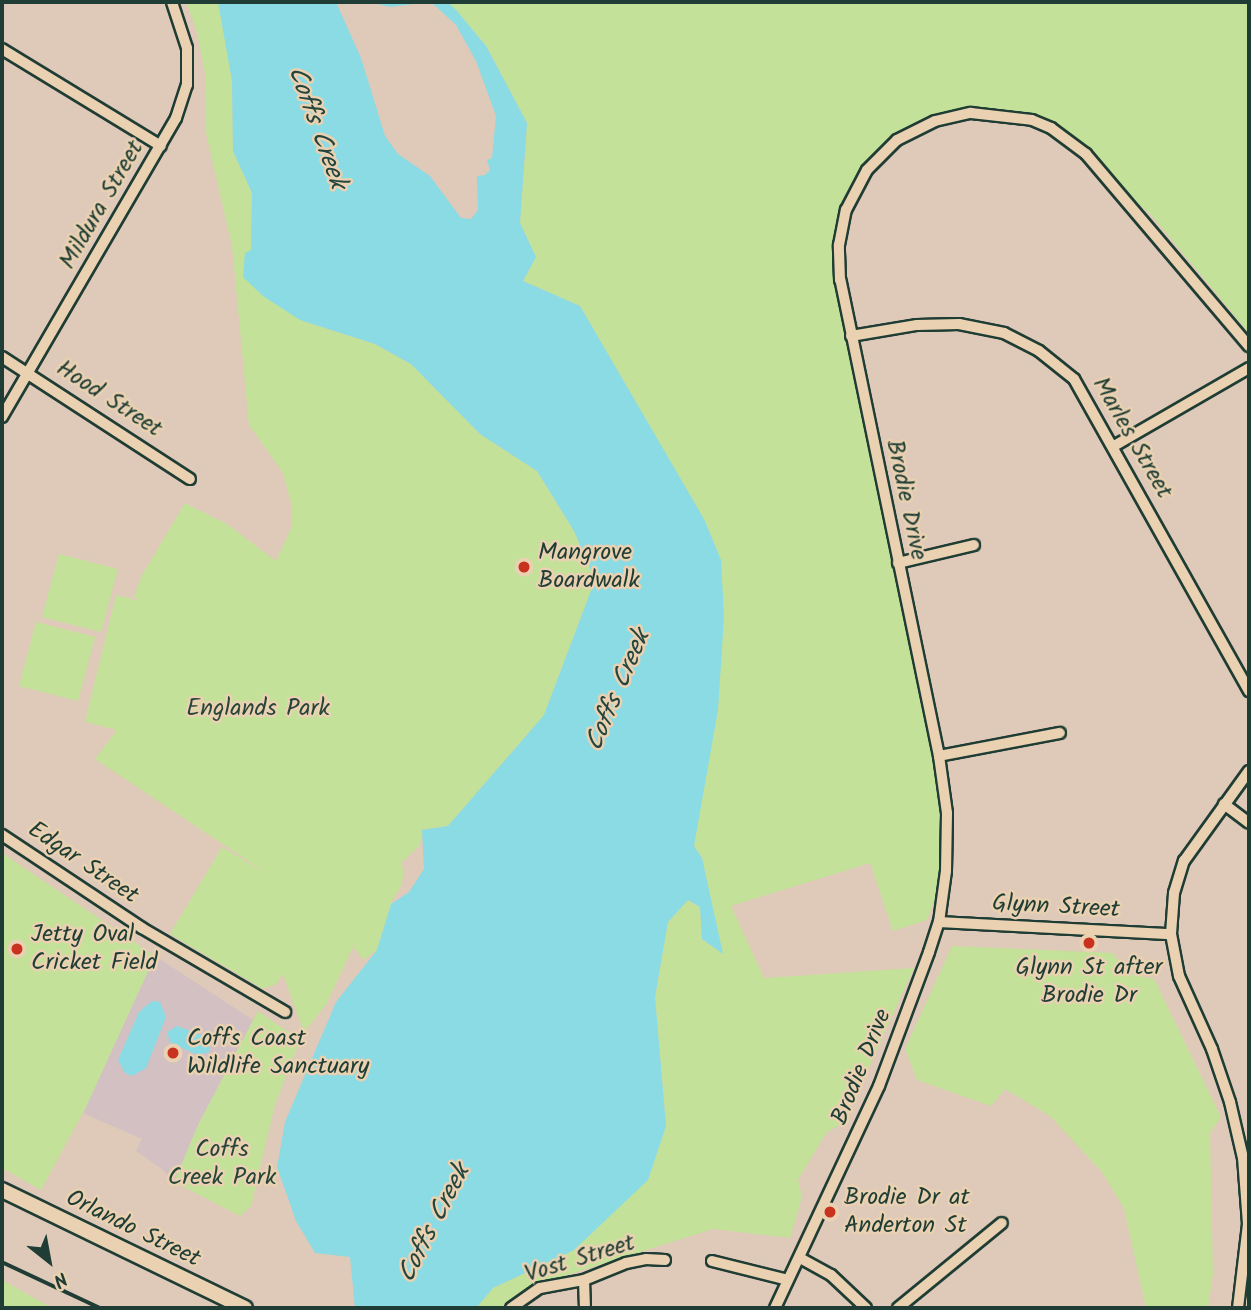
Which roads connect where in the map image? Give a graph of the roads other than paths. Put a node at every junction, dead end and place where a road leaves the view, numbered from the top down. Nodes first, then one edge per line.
1 (172, 2) edge
2 (2, 49) edge
3 (161, 146) junction
4 (851, 337) junction
5 (1249, 346) edge
6 (2, 357) edge
7 (1249, 368) edge
8 (29, 372) junction
9 (2, 417) edge
10 (1114, 446) junction
11 (190, 480) dead end
12 (974, 544) dead end
13 (898, 563) junction
14 (1249, 691) edge
15 (1060, 733) dead end
16 (939, 756) junction
17 (1249, 771) edge
18 (1224, 804) junction
19 (1249, 823) edge
20 (2, 835) edge
21 (939, 922) junction
22 (1171, 934) junction
23 (285, 1012) dead end
24 (2, 1190) edge
25 (1002, 1223) dead end
26 (800, 1258) junction
27 (666, 1260) dead end
28 (712, 1261) dead end
29 (584, 1280) junction
30 (788, 1280) junction
31 (245, 1308) edge
32 (511, 1308) edge
33 (586, 1308) edge
34 (775, 1308) edge
35 (866, 1308) edge
36 (898, 1308) edge
37 (1238, 1308) edge

1 - 3 street, Mildura Street
2 - 3 street
3 - 8 street, Mildura Street
4 - 5 street, Brodie Drive
4 - 10 street, Marles Street
4 - 13 street, Brodie Drive
6 - 8 street, Hood Street
7 - 10 street
8 - 9 street, Mildura Street
8 - 11 street, Hood Street
10 - 14 street, Marles Street
12 - 13 street
13 - 16 street, Brodie Drive
15 - 16 street
16 - 21 street, Brodie Drive
17 - 18 street
18 - 19 street
18 - 22 street
20 - 23 street, Edgar Street
21 - 22 street, Glynn Street
21 - 26 street, Brodie Drive
22 - 37 street
24 - 31 street, Orlando Street
25 - 36 street
26 - 30 street, Brodie Drive
26 - 35 street
27 - 29 street, Vost Street
28 - 30 street
29 - 32 street, Vost Street
29 - 33 street
30 - 34 street, Brodie Drive

